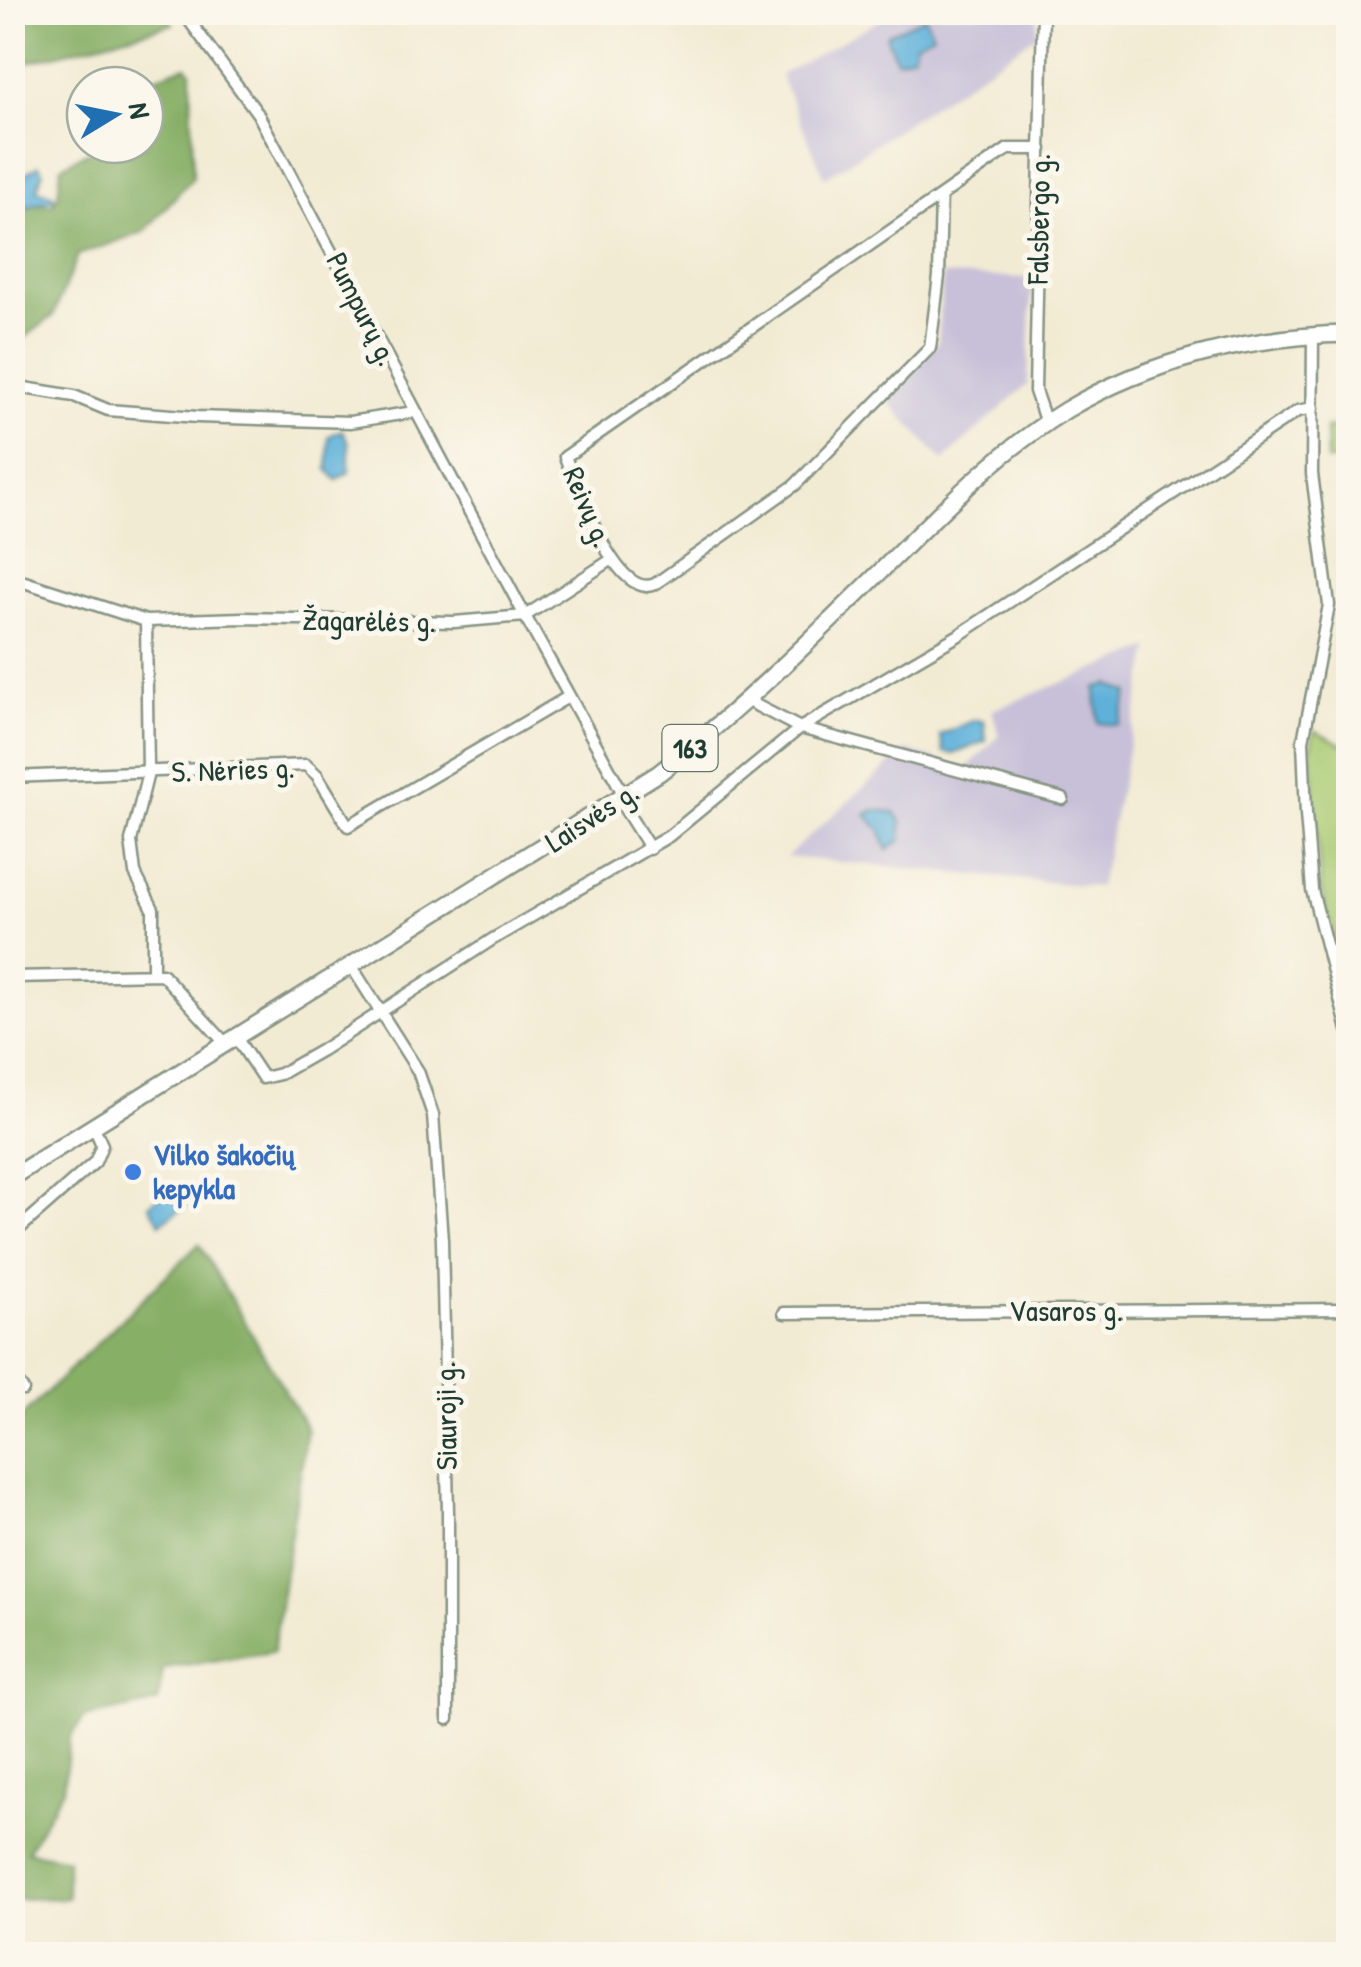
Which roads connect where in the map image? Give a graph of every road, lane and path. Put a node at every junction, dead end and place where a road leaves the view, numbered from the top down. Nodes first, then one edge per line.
1 (183, 12) edge
2 (1043, 12) edge
3 (1040, 148) junction
4 (941, 196) junction
5 (1348, 334) edge
6 (1313, 336) junction
7 (12, 386) edge
8 (1313, 408) junction
9 (414, 412) junction
10 (1046, 423) junction
11 (610, 560) junction
12 (12, 578) edge
13 (524, 616) junction
14 (146, 621) junction
15 (568, 697) junction
16 (746, 700) junction
17 (800, 728) junction
18 (148, 772) junction
19 (12, 777) edge
20 (622, 799) junction
21 (1063, 799) dead end
22 (650, 849) junction
23 (352, 967) junction
24 (153, 972) junction
25 (12, 977) edge
26 (381, 1011) junction
27 (1348, 1030) edge
28 (232, 1042) junction
29 (94, 1127) junction
30 (12, 1176) edge
31 (12, 1235) edge
32 (1348, 1309) edge
33 (784, 1312) dead end
34 (12, 1376) edge
35 (23, 1390) dead end
36 (448, 1719) dead end

1 - 9 street, Pumpurų g.
2 - 3 street, Falsbergo g.
3 - 4 street, Reivų g.
3 - 10 street, Falsbergo g.
4 - 11 street, Reivų g.
4 - 11 street, Reivų g.
5 - 6 main road, Laisvės g. / 163
6 - 8 street
6 - 10 main road, Laisvės g. / 163
7 - 9 street
8 - 17 street
8 - 27 street
9 - 13 street, Pumpurų g.
10 - 16 main road, Laisvės g. / 163
11 - 13 street
12 - 14 street, Žagarėlės g.
13 - 14 street, Žagarėlės g.
13 - 15 street
14 - 18 street
15 - 18 street, S. Nėries g.
15 - 20 street
16 - 17 street
16 - 20 main road, Laisvės g. / 163
17 - 21 street
17 - 22 street
18 - 19 street, S. Nėries g.
18 - 24 street
20 - 22 street
20 - 23 main road, Laisvės g. / 163
22 - 26 street
23 - 26 street, Siauroji g.
23 - 28 main road, Laisvės g. / 163
24 - 25 street
24 - 28 street
26 - 28 street
26 - 36 street, Siauroji g.
28 - 29 main road, Laisvės g. / 163
29 - 30 main road, Laisvės g. / 163
29 - 31 street
32 - 33 street, Vasaros g.
34 - 35 street

